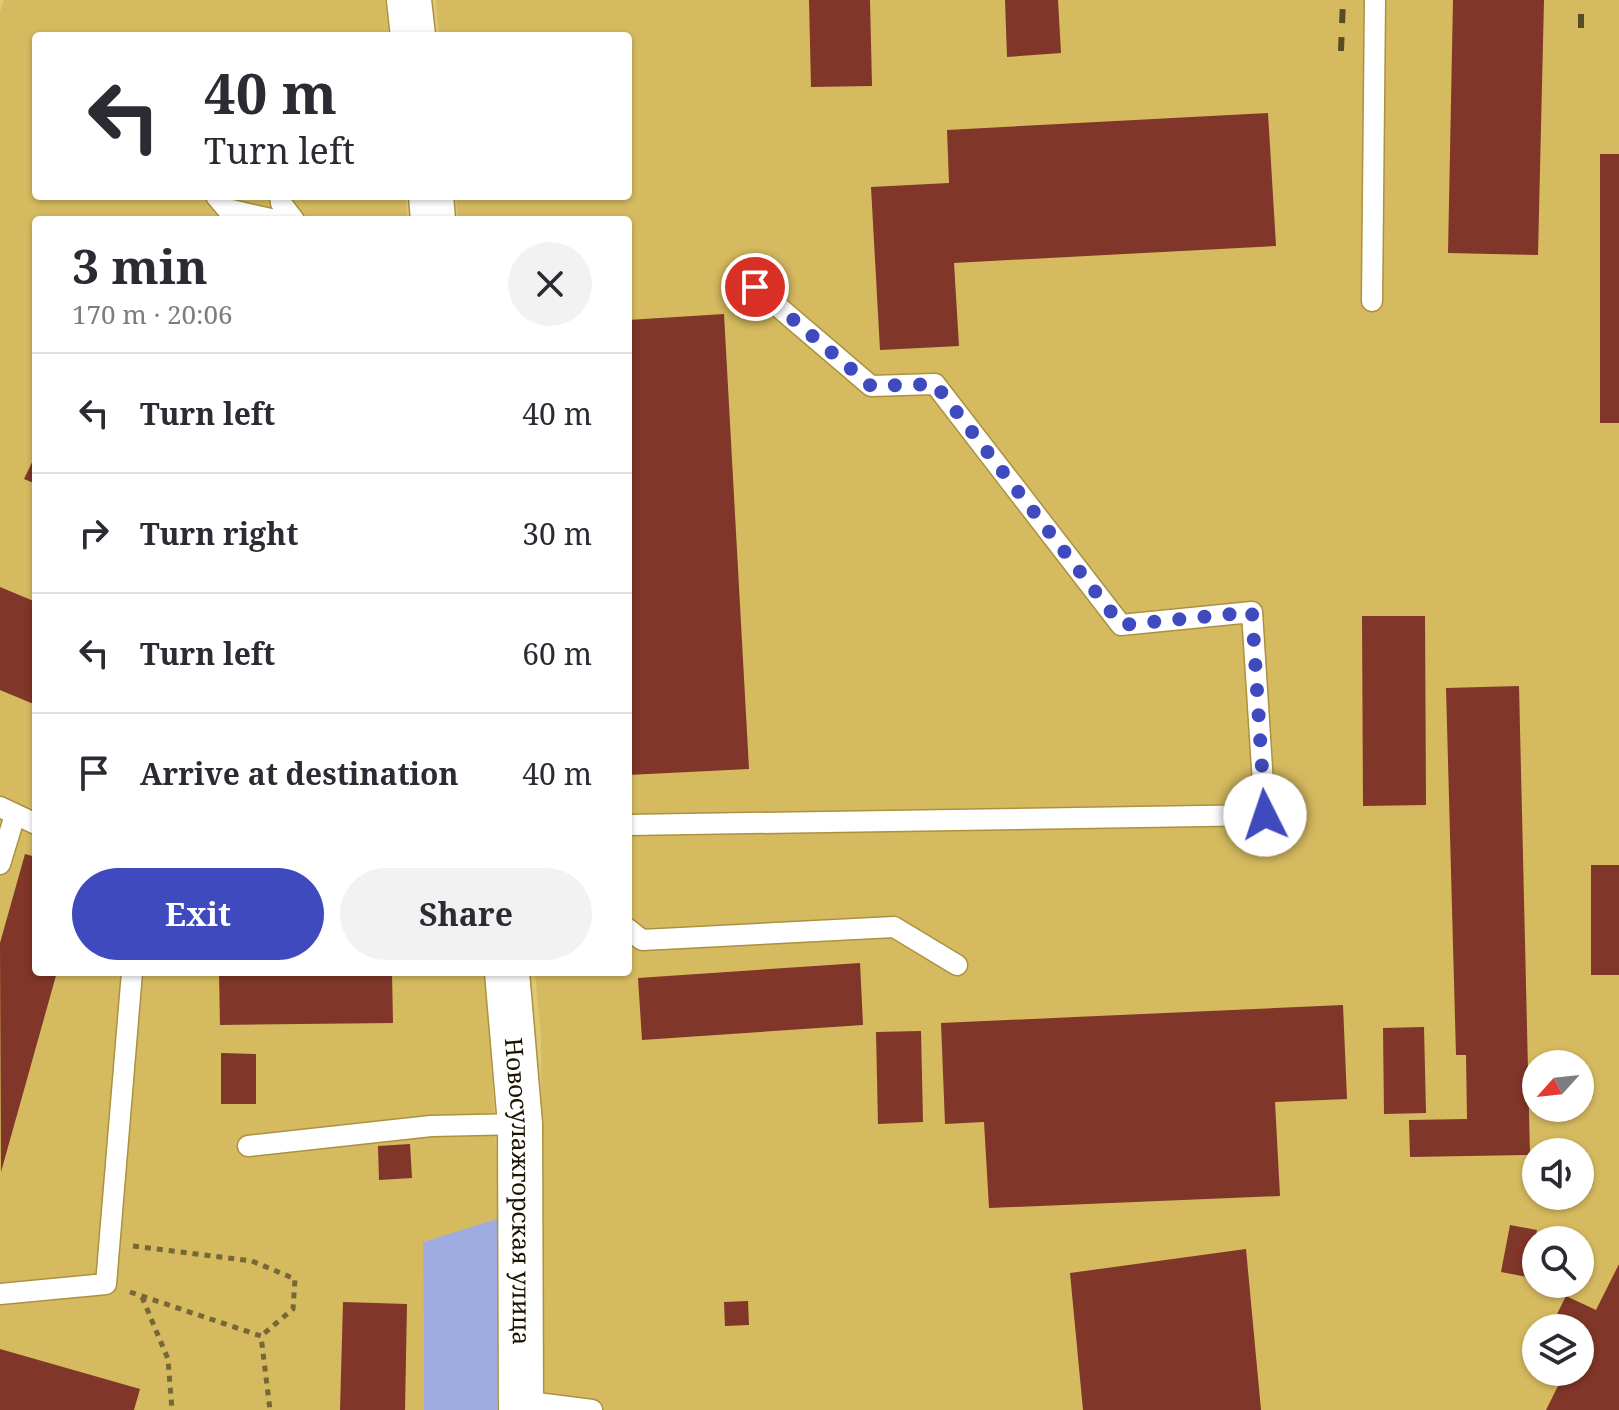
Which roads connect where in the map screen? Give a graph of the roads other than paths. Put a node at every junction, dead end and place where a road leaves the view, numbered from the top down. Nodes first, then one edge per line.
1 (409, 0) edge
2 (1375, 0) edge
3 (413, 32) edge
4 (219, 200) edge
5 (251, 200) edge
6 (256, 216) edge
7 (265, 216) edge
8 (755, 287) dead end
9 (1372, 301) dead end
10 (8, 811) edge
11 (32, 822) edge
12 (632, 825) edge
13 (0, 864) edge
14 (632, 932) edge
15 (957, 965) dead end
16 (132, 976) edge
17 (507, 976) edge
18 (520, 1124) junction
19 (248, 1146) dead end
20 (0, 1294) edge
21 (521, 1406) edge
22 (592, 1410) edge

1 - 3 main road
2 - 9 lane
4 - 6 lane
5 - 7 lane
8 - 12 lane
10 - 11 lane
10 - 13 lane
14 - 15 lane
16 - 20 lane
17 - 18 main road, Новосулажгорская улица
18 - 19 lane
18 - 21 main road, Новосулажгорская улица
21 - 22 lane

